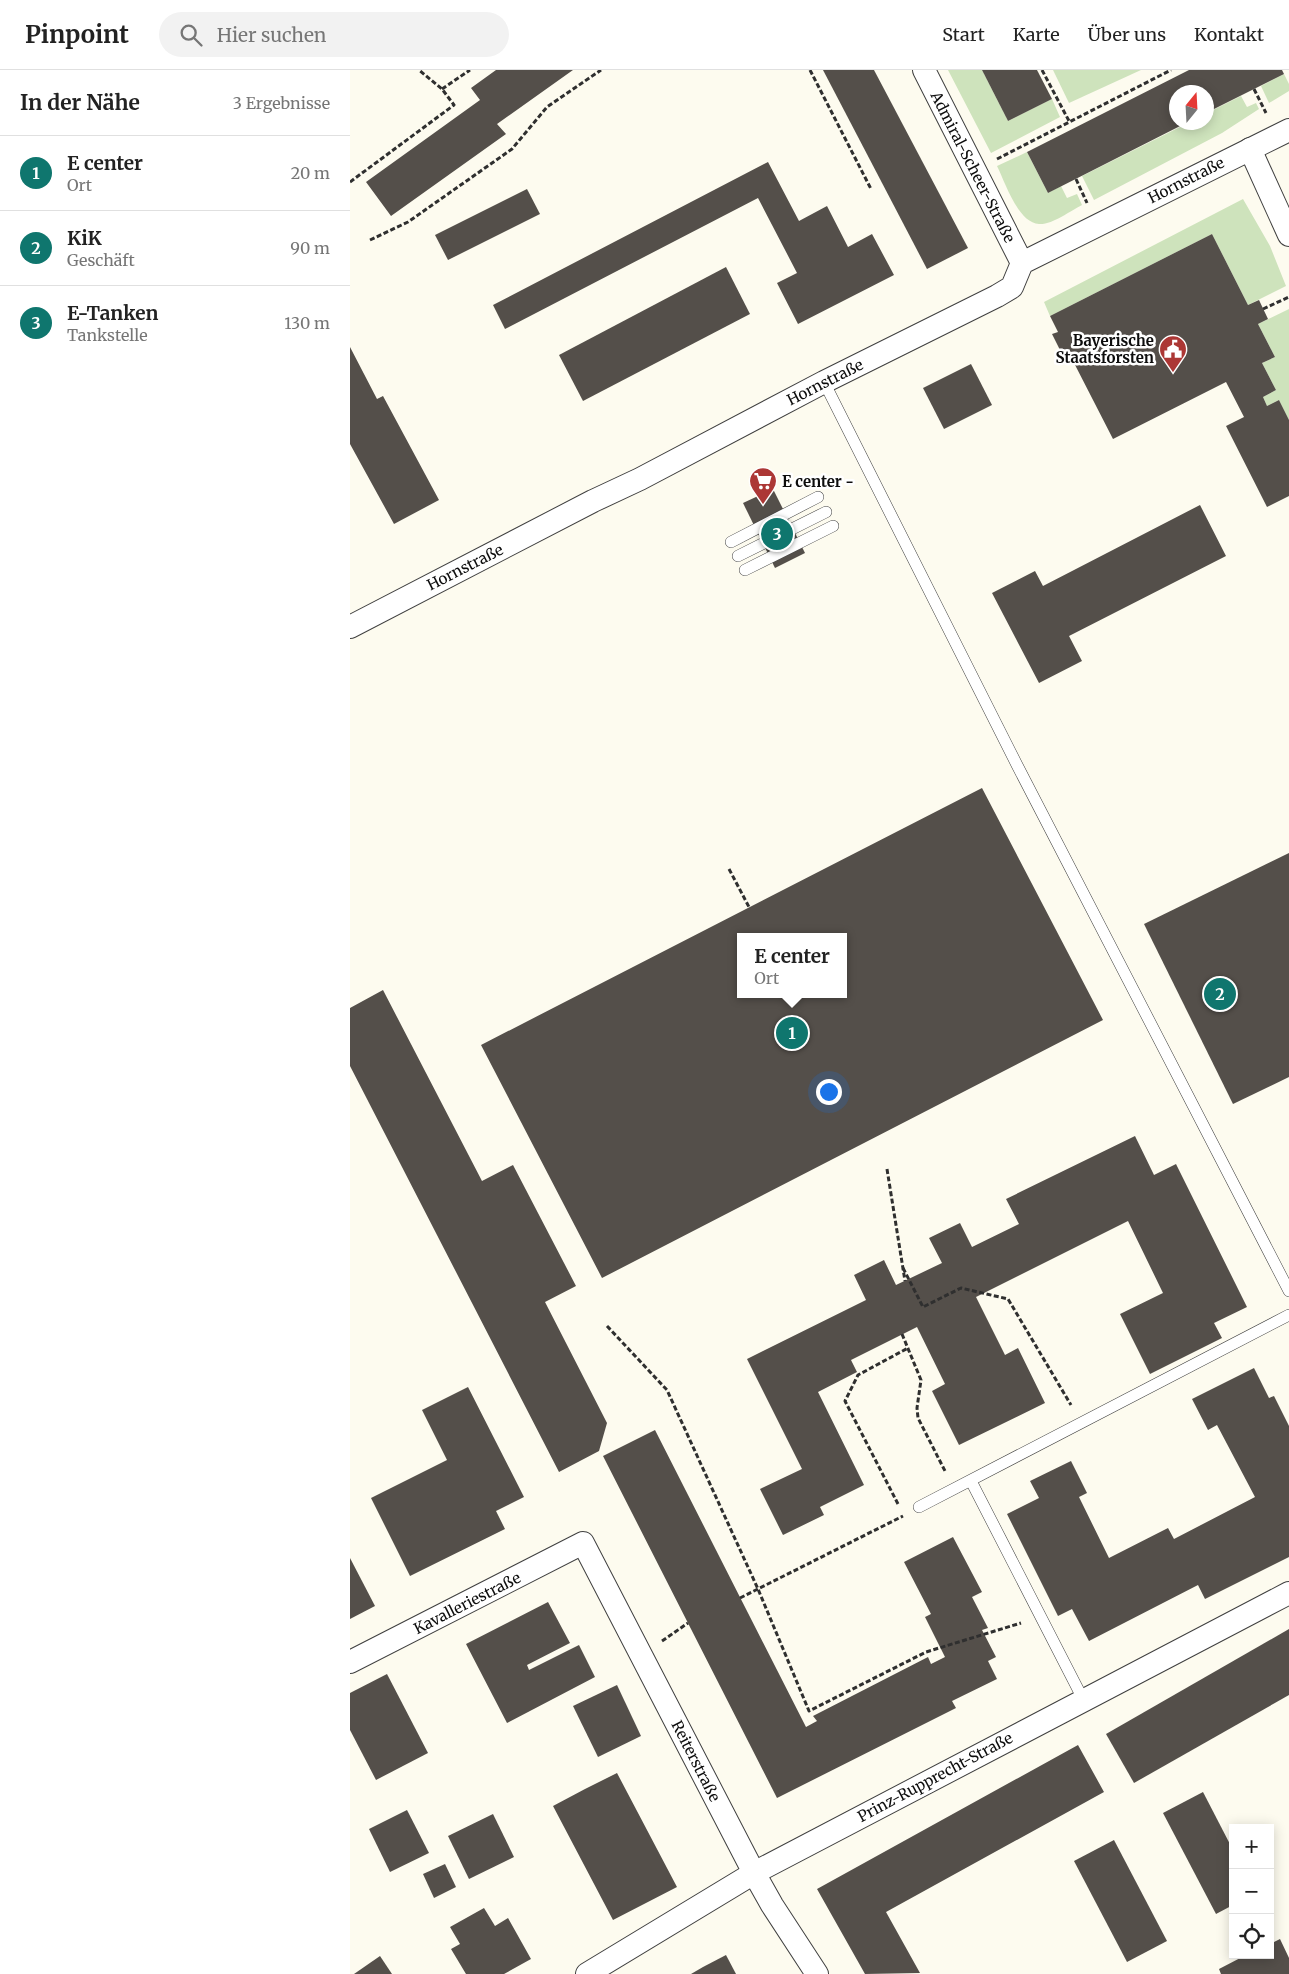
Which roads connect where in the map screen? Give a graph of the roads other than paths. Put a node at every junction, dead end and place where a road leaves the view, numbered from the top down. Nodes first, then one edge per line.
1 (924, 70) edge
2 (1289, 130) edge
3 (1250, 149) junction
4 (1289, 235) edge
5 (1022, 263) junction
6 (824, 382) junction
7 (818, 497) dead end
8 (826, 512) dead end
9 (833, 526) dead end
10 (731, 542) dead end
11 (738, 556) dead end
12 (745, 570) dead end
13 (350, 627) edge
14 (1289, 1291) edge
15 (1289, 1316) edge
16 (971, 1481) junction
17 (919, 1508) road end
18 (583, 1543) joint
19 (1289, 1593) edge
20 (350, 1662) edge
21 (1083, 1699) junction
22 (754, 1873) junction
23 (587, 1974) edge
24 (817, 1974) edge

1 - 5 street, Admiral-Scheer-Straße
2 - 3 street, Hornstraße
3 - 4 street
3 - 5 street, Hornstraße
5 - 6 street, Hornstraße
6 - 13 street, Hornstraße
6 - 14 lane
7 - 10 lane
8 - 11 lane
9 - 12 lane
15 - 16 lane
16 - 17 lane
16 - 21 lane
18 - 20 street, Kavalleriestraße
18 - 22 street, Reiterstraße
19 - 21 street, Prinz-Rupprecht-Straße
21 - 22 street, Prinz-Rupprecht-Straße
22 - 23 street, Prinz-Rupprecht-Straße
22 - 24 street, Reiterstraße

